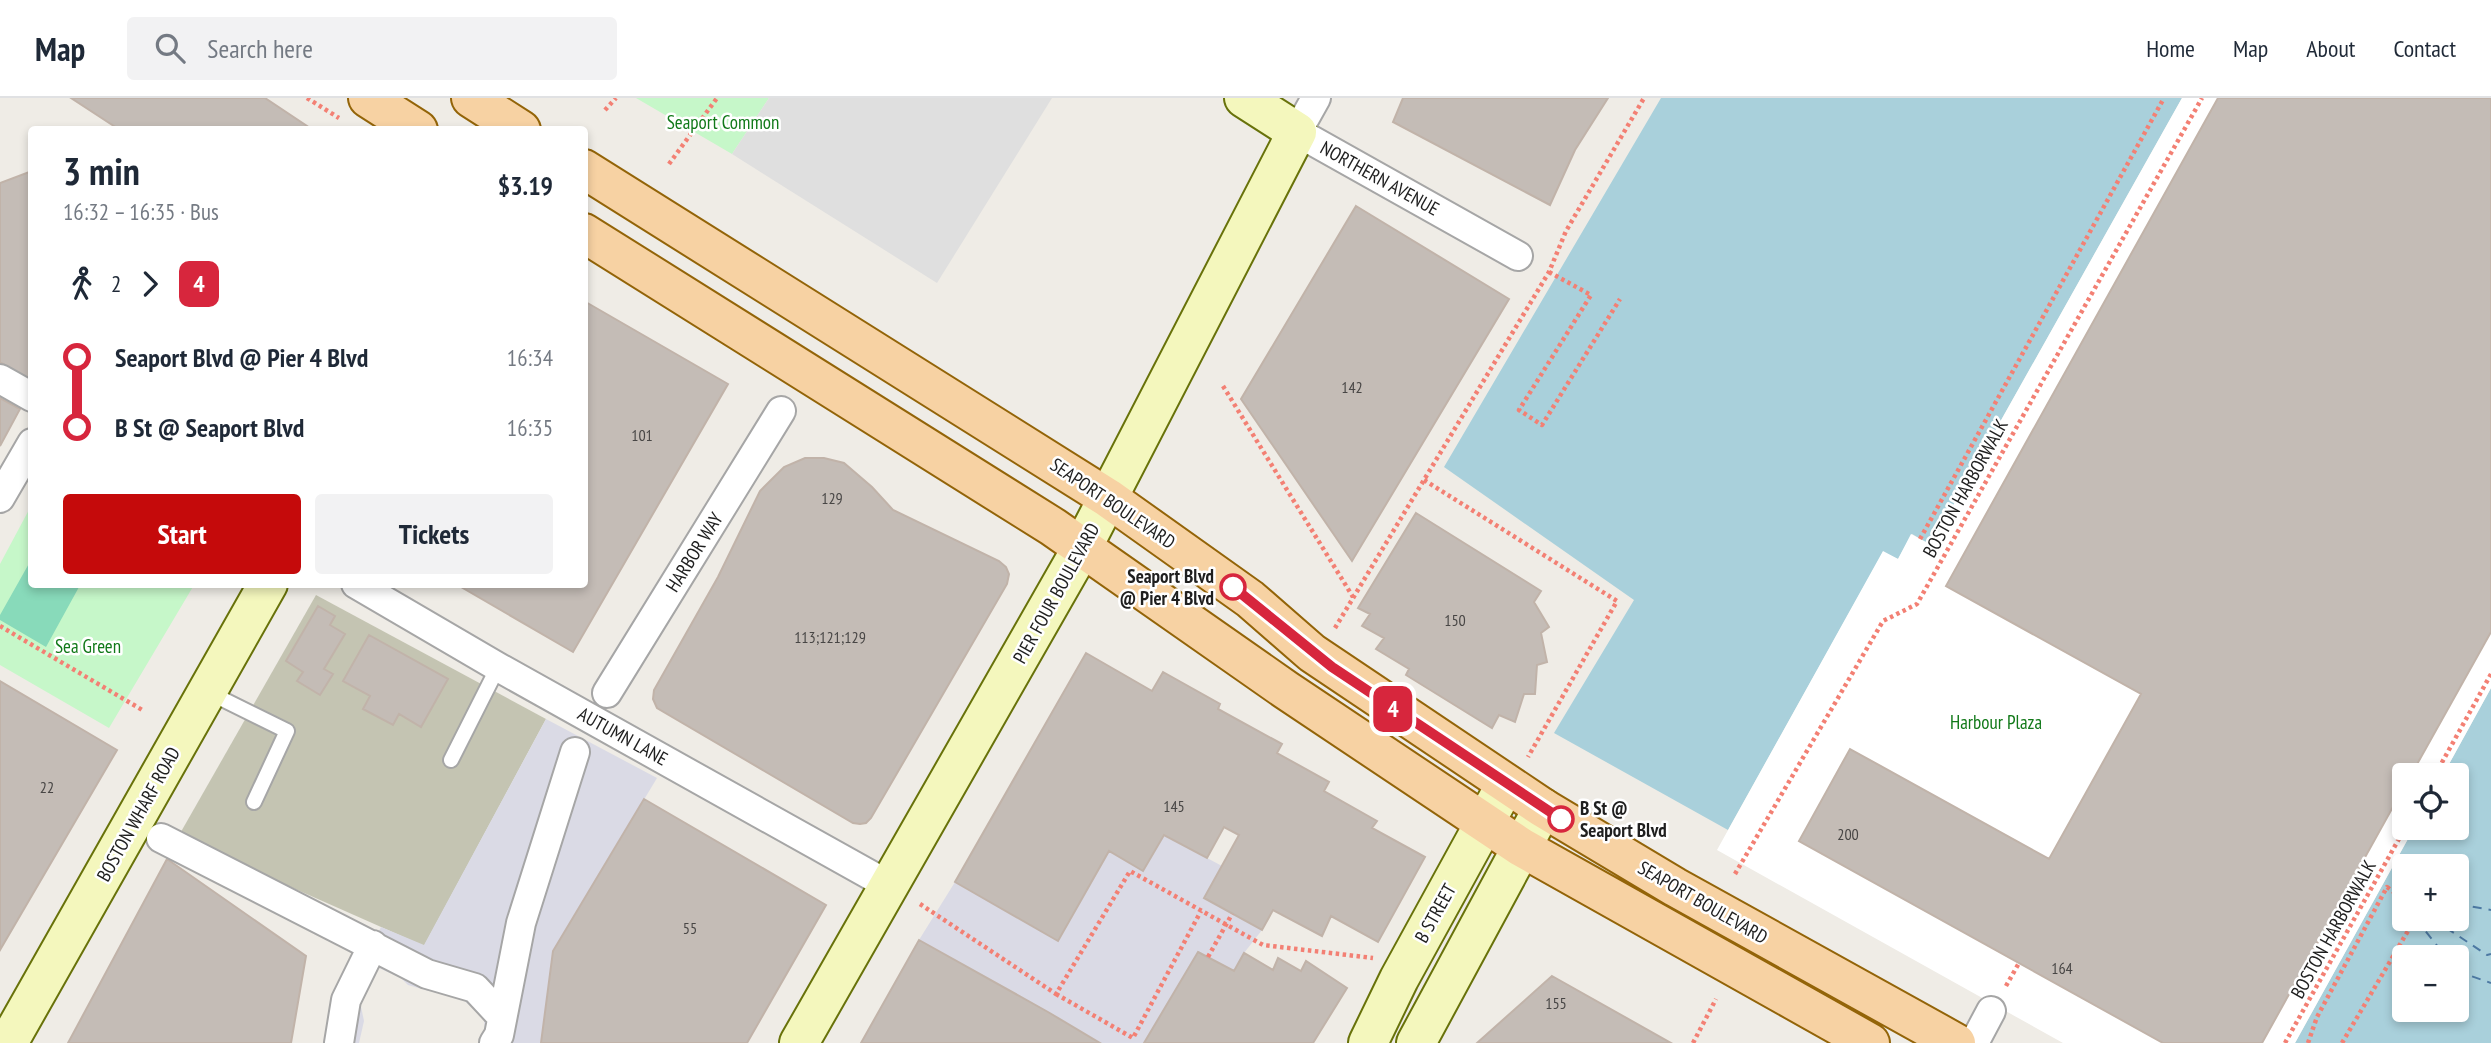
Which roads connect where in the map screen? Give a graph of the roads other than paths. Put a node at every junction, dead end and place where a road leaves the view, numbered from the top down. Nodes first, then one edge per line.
1 (471, 98) edge
2 (1244, 98) edge
3 (1316, 98) edge
4 (358, 111) edge
5 (405, 126) edge
6 (515, 126) edge
7 (1297, 132) junction
8 (588, 172) edge
9 (588, 236) edge
10 (1518, 256) dead end
11 (0, 379) edge
12 (28, 395) edge
13 (781, 411) dead end
14 (28, 450) edge
15 (0, 498) edge
16 (1108, 498) junction
17 (1083, 546) junction
18 (266, 588) edge
19 (363, 588) edge
20 (498, 667) junction
21 (207, 692) junction
22 (607, 693) dead end
23 (575, 752) dead end
24 (451, 760) dead end
25 (1517, 771) junction
26 (254, 802) dead end
27 (1543, 808) junction
28 (1485, 821) junction
29 (160, 838) dead end
30 (1521, 847) junction
31 (905, 895) junction
32 (373, 945) junction
33 (1991, 1011) dead end
34 (498, 1030) edge
35 (8, 1043) edge
36 (339, 1043) edge
37 (799, 1043) edge
38 (1368, 1043) edge
39 (1416, 1043) edge
40 (1870, 1043) edge
41 (1956, 1043) edge
42 (1973, 1043) edge

1 - 6 main road
2 - 7 street, NORTHERN AVENUE
3 - 7 street, PIER FOUR BOULEVARD
4 - 5 main road
7 - 10 street, NORTHERN AVENUE
7 - 16 street, PIER FOUR BOULEVARD
8 - 16 main road, SEAPORT BOULEVARD
9 - 17 main road
11 - 12 street
13 - 22 street, HARBOR WAY
14 - 15 street
16 - 17 street, PIER FOUR BOULEVARD
16 - 25 main road, SEAPORT BOULEVARD
17 - 28 main road
17 - 31 street, PIER FOUR BOULEVARD
18 - 21 street, BOSTON WHARF ROAD
19 - 20 street, AUTUMN LANE
20 - 24 lane
20 - 31 street, AUTUMN LANE
21 - 26 lane
21 - 35 street, BOSTON WHARF ROAD
23 - 34 street
25 - 27 main road, SEAPORT BOULEVARD
25 - 28 street, B STREET
27 - 30 street
27 - 41 main road, SEAPORT BOULEVARD
28 - 30 main road
28 - 38 street, B STREET
29 - 32 street
30 - 39 street
30 - 40 main road
31 - 37 street, PIER FOUR BOULEVARD
32 - 34 street
32 - 36 street
33 - 42 street

